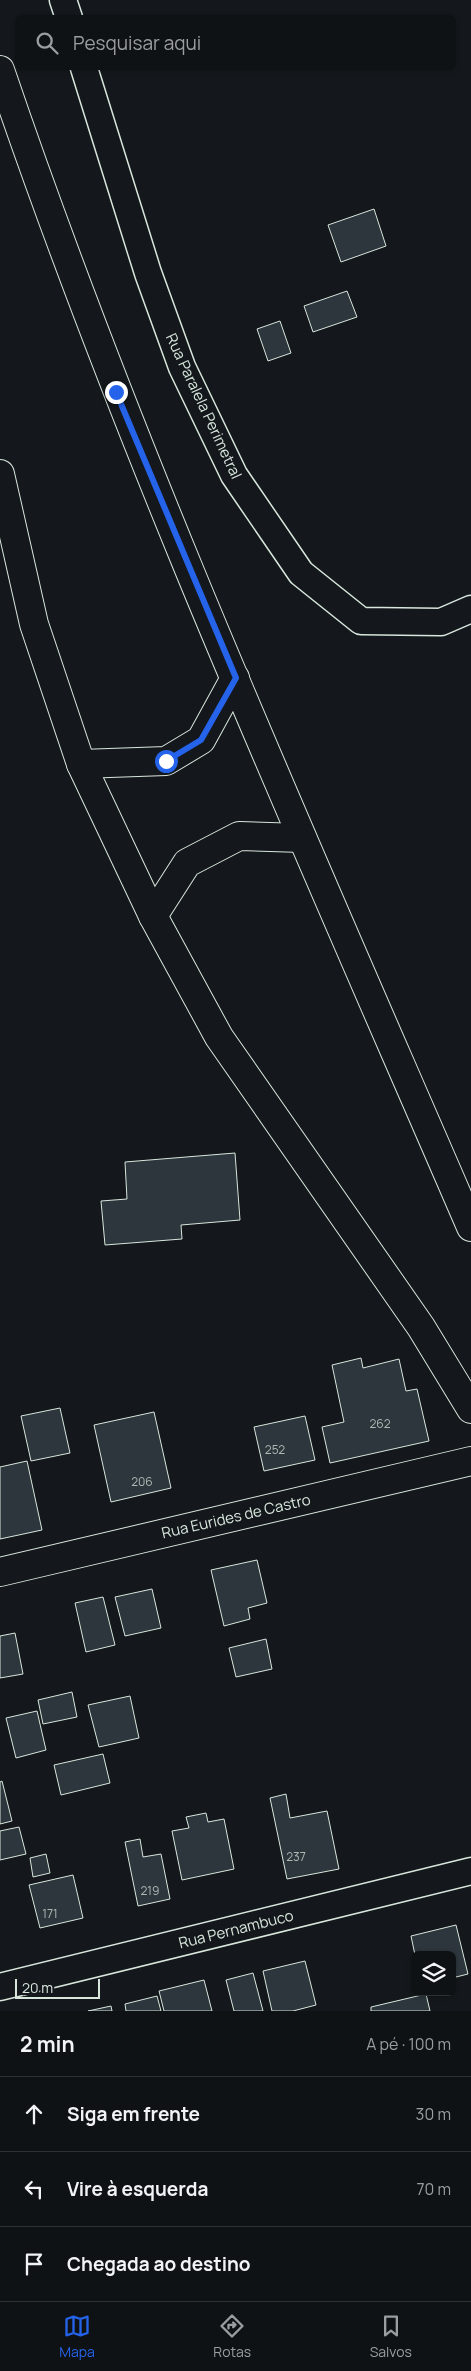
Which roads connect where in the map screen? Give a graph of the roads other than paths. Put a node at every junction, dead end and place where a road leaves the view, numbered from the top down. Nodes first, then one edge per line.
1 (63, 0) edge
2 (67, 15) edge
3 (0, 70) edge
4 (85, 70) edge
5 (0, 474) edge
6 (471, 609) edge
7 (236, 678) junction
8 (81, 764) junction
9 (302, 838) junction
10 (154, 916) junction
11 (471, 1227) edge
12 (471, 1409) edge
13 (471, 1461) edge
14 (0, 1572) edge
15 (471, 1871) edge
16 (0, 1987) edge

1 - 2 street
3 - 7 main road
4 - 6 street, Rua Paralela Perimetral
5 - 8 main road
7 - 8 main road
7 - 9 main road
8 - 10 main road
9 - 10 main road
9 - 11 main road
10 - 12 main road
13 - 14 main road, Rua Eurides de Castro
15 - 16 street, Rua Pernambuco

